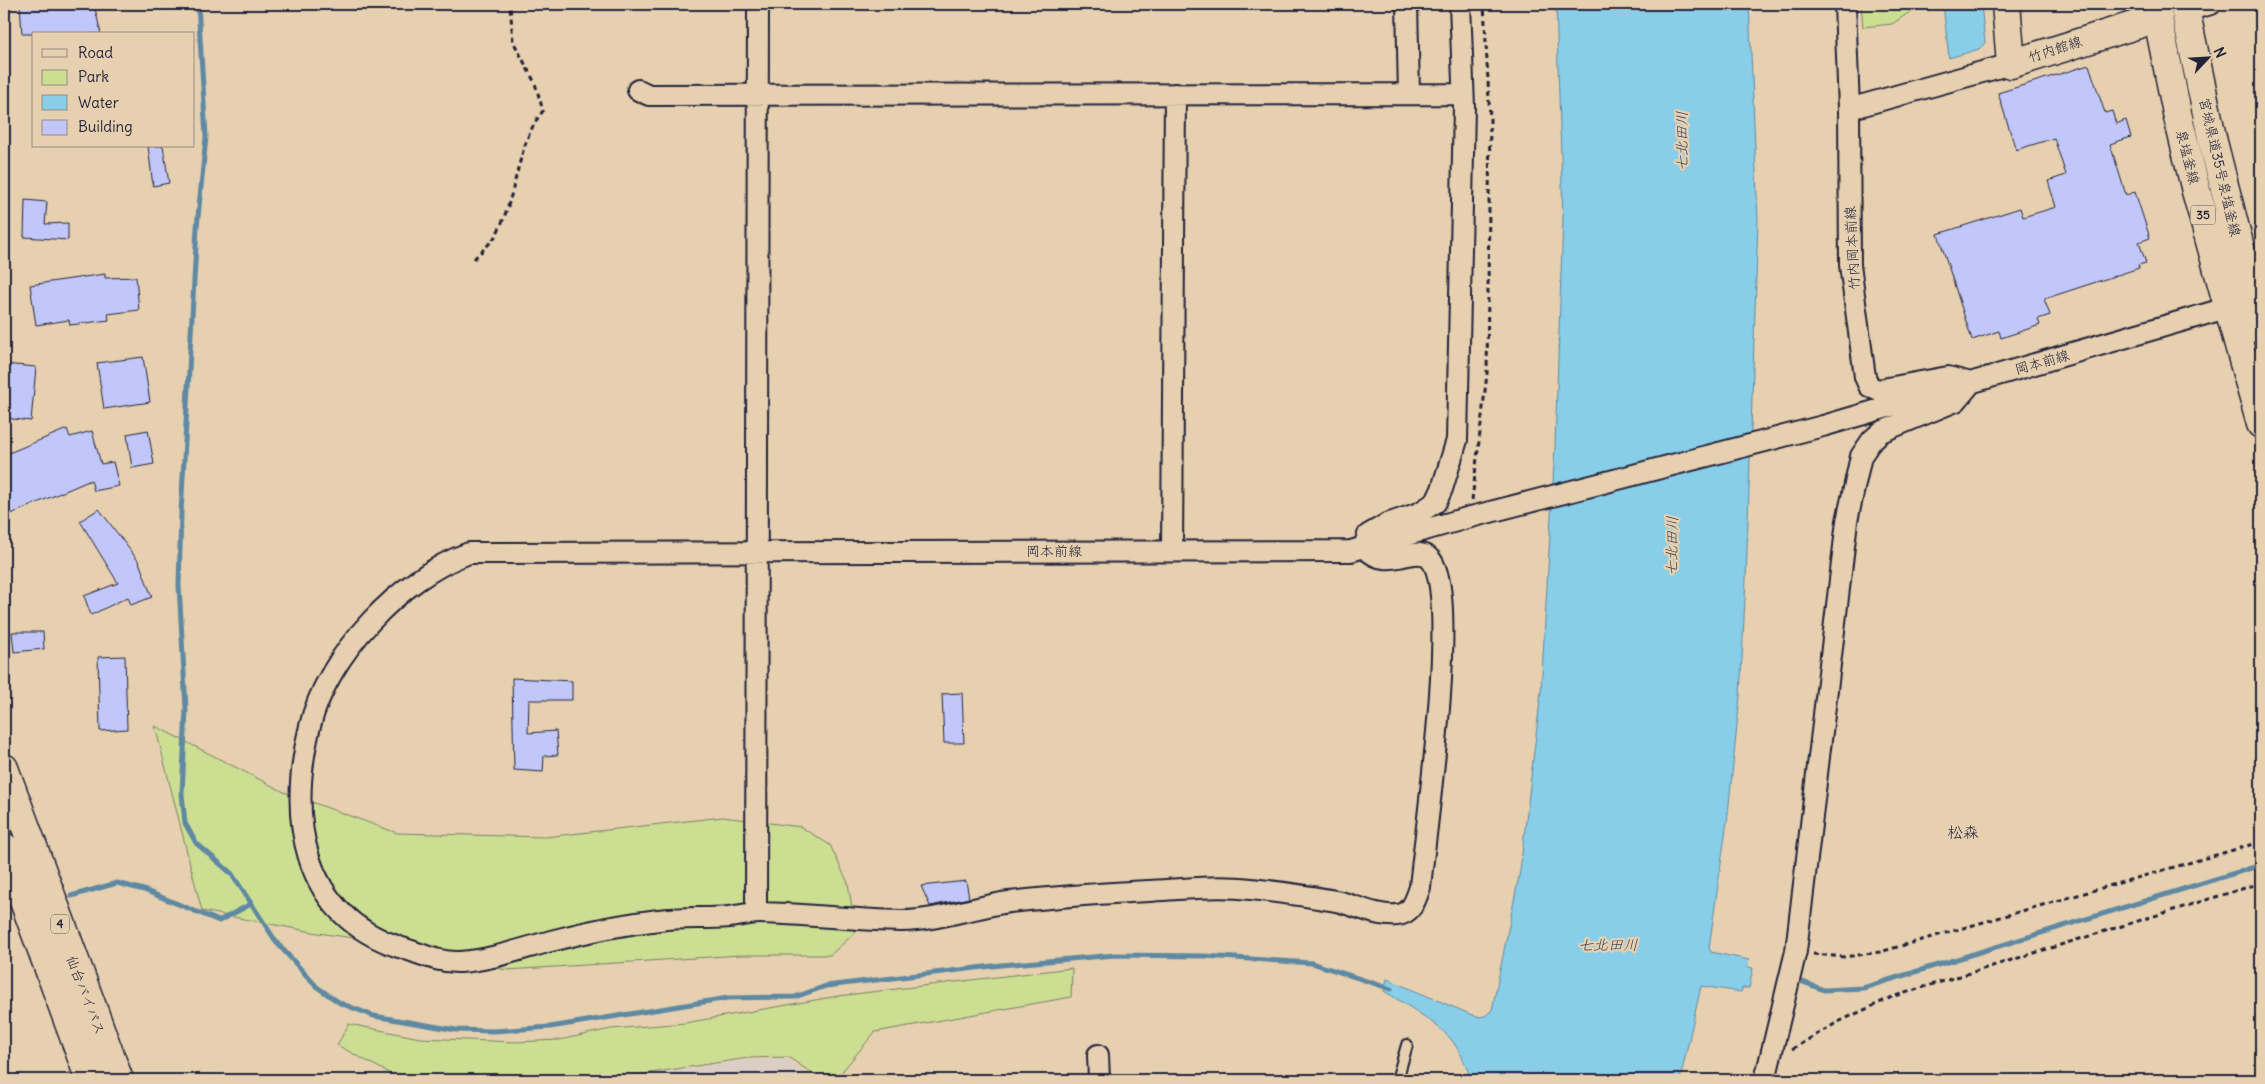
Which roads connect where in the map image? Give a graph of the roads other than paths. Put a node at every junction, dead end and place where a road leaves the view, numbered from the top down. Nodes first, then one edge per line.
1 (758, 4) edge
2 (1407, 4) edge
3 (1460, 4) edge
4 (1845, 4) edge
5 (2006, 4) edge
6 (2211, 4) edge
7 (2184, 7) edge
8 (2156, 11) edge
9 (2011, 64) junction
10 (638, 90) dead end
11 (1175, 94) junction
12 (1409, 94) junction
13 (1463, 94) junction
14 (758, 95) junction
15 (1849, 109) junction
16 (2248, 302) edge
17 (2261, 330) edge
18 (1971, 383) junction
19 (2261, 424) edge
20 (1357, 549) junction
21 (757, 551) junction
22 (1172, 551) junction
23 (4, 768) edge
24 (4, 847) edge
25 (756, 913) junction
26 (1407, 1045) dead end
27 (1098, 1055) dead end
28 (90, 1080) edge
29 (119, 1080) edge
30 (1099, 1080) edge
31 (1397, 1080) edge
32 (1765, 1080) edge

1 - 14 street
2 - 12 street
3 - 13 street
4 - 15 street, 竹内岡本前線
5 - 9 main road, 竹内館線
6 - 7 street
7 - 16 main road, 宮城県道35号泉塩釜線 / 35
8 - 9 main road, 竹内館線
8 - 16 main road, 泉塩釜線 / 35
9 - 15 street
10 - 14 street
11 - 12 street
11 - 14 street
11 - 22 street
12 - 13 street
13 - 20 street
14 - 21 street
15 - 18 street, 竹内岡本前線
16 - 17 main road, 宮城県道35号泉塩釜線 / 35
16 - 18 street, 岡本前線
16 - 19 main road, 泉塩釜線 / 35
18 - 20 street, 岡本前線
18 - 32 street
20 - 22 street, 岡本前線
20 - 25 street, 岡本前線
21 - 22 street, 岡本前線
21 - 25 street
21 - 25 street, 岡本前線
23 - 29 main road, 仙台バイパス / 4
24 - 28 main road, 仙台バイパス / 4
26 - 31 lane
27 - 30 street

